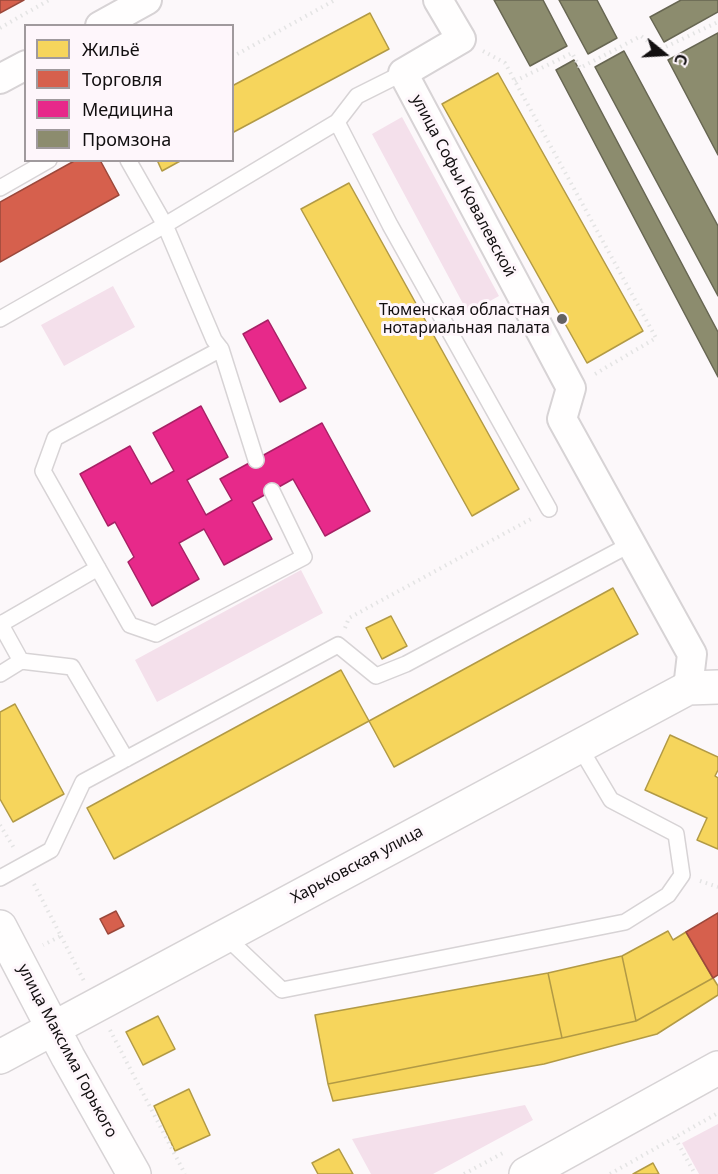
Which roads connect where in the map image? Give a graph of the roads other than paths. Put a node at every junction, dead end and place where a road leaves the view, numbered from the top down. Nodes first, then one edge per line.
1 (147, 0) edge
2 (438, 0) edge
3 (104, 24) edge
4 (24, 67) edge
5 (403, 73) junction
6 (0, 79) edge
7 (337, 122) junction
8 (46, 162) edge
9 (129, 162) edge
10 (0, 188) edge
11 (165, 225) junction
12 (0, 320) edge
13 (221, 349) junction
14 (256, 460) dead end
15 (272, 491) dead end
16 (549, 509) road end
17 (631, 544) junction
18 (98, 568) junction
19 (0, 623) edge
20 (21, 661) junction
21 (0, 674) edge
22 (703, 687) edge
23 (579, 746) junction
24 (126, 759) junction
25 (0, 878) edge
26 (0, 927) edge
27 (225, 936) junction
28 (53, 1028) junction
29 (0, 1057) edge
30 (718, 1068) edge
31 (134, 1174) edge
32 (526, 1174) edge

1 - 3 street
2 - 5 street
4 - 6 street
5 - 7 lane
5 - 17 street, улица Софьи Ковалевской
7 - 11 lane
7 - 16 lane
8 - 10 lane
9 - 11 lane
11 - 12 lane
11 - 13 lane
13 - 14 lane
13 - 18 lane
15 - 18 lane
17 - 22 street
17 - 24 lane
18 - 19 lane
19 - 20 lane
20 - 21 lane
20 - 24 lane
22 - 23 street, Харьковская улица
23 - 27 street, Харьковская улица
23 - 27 lane
24 - 25 lane
26 - 28 street, улица Максима Горького
27 - 28 street, Харьковская улица
28 - 29 street, Харьковская улица
28 - 31 street, улица Максима Горького
30 - 32 street

